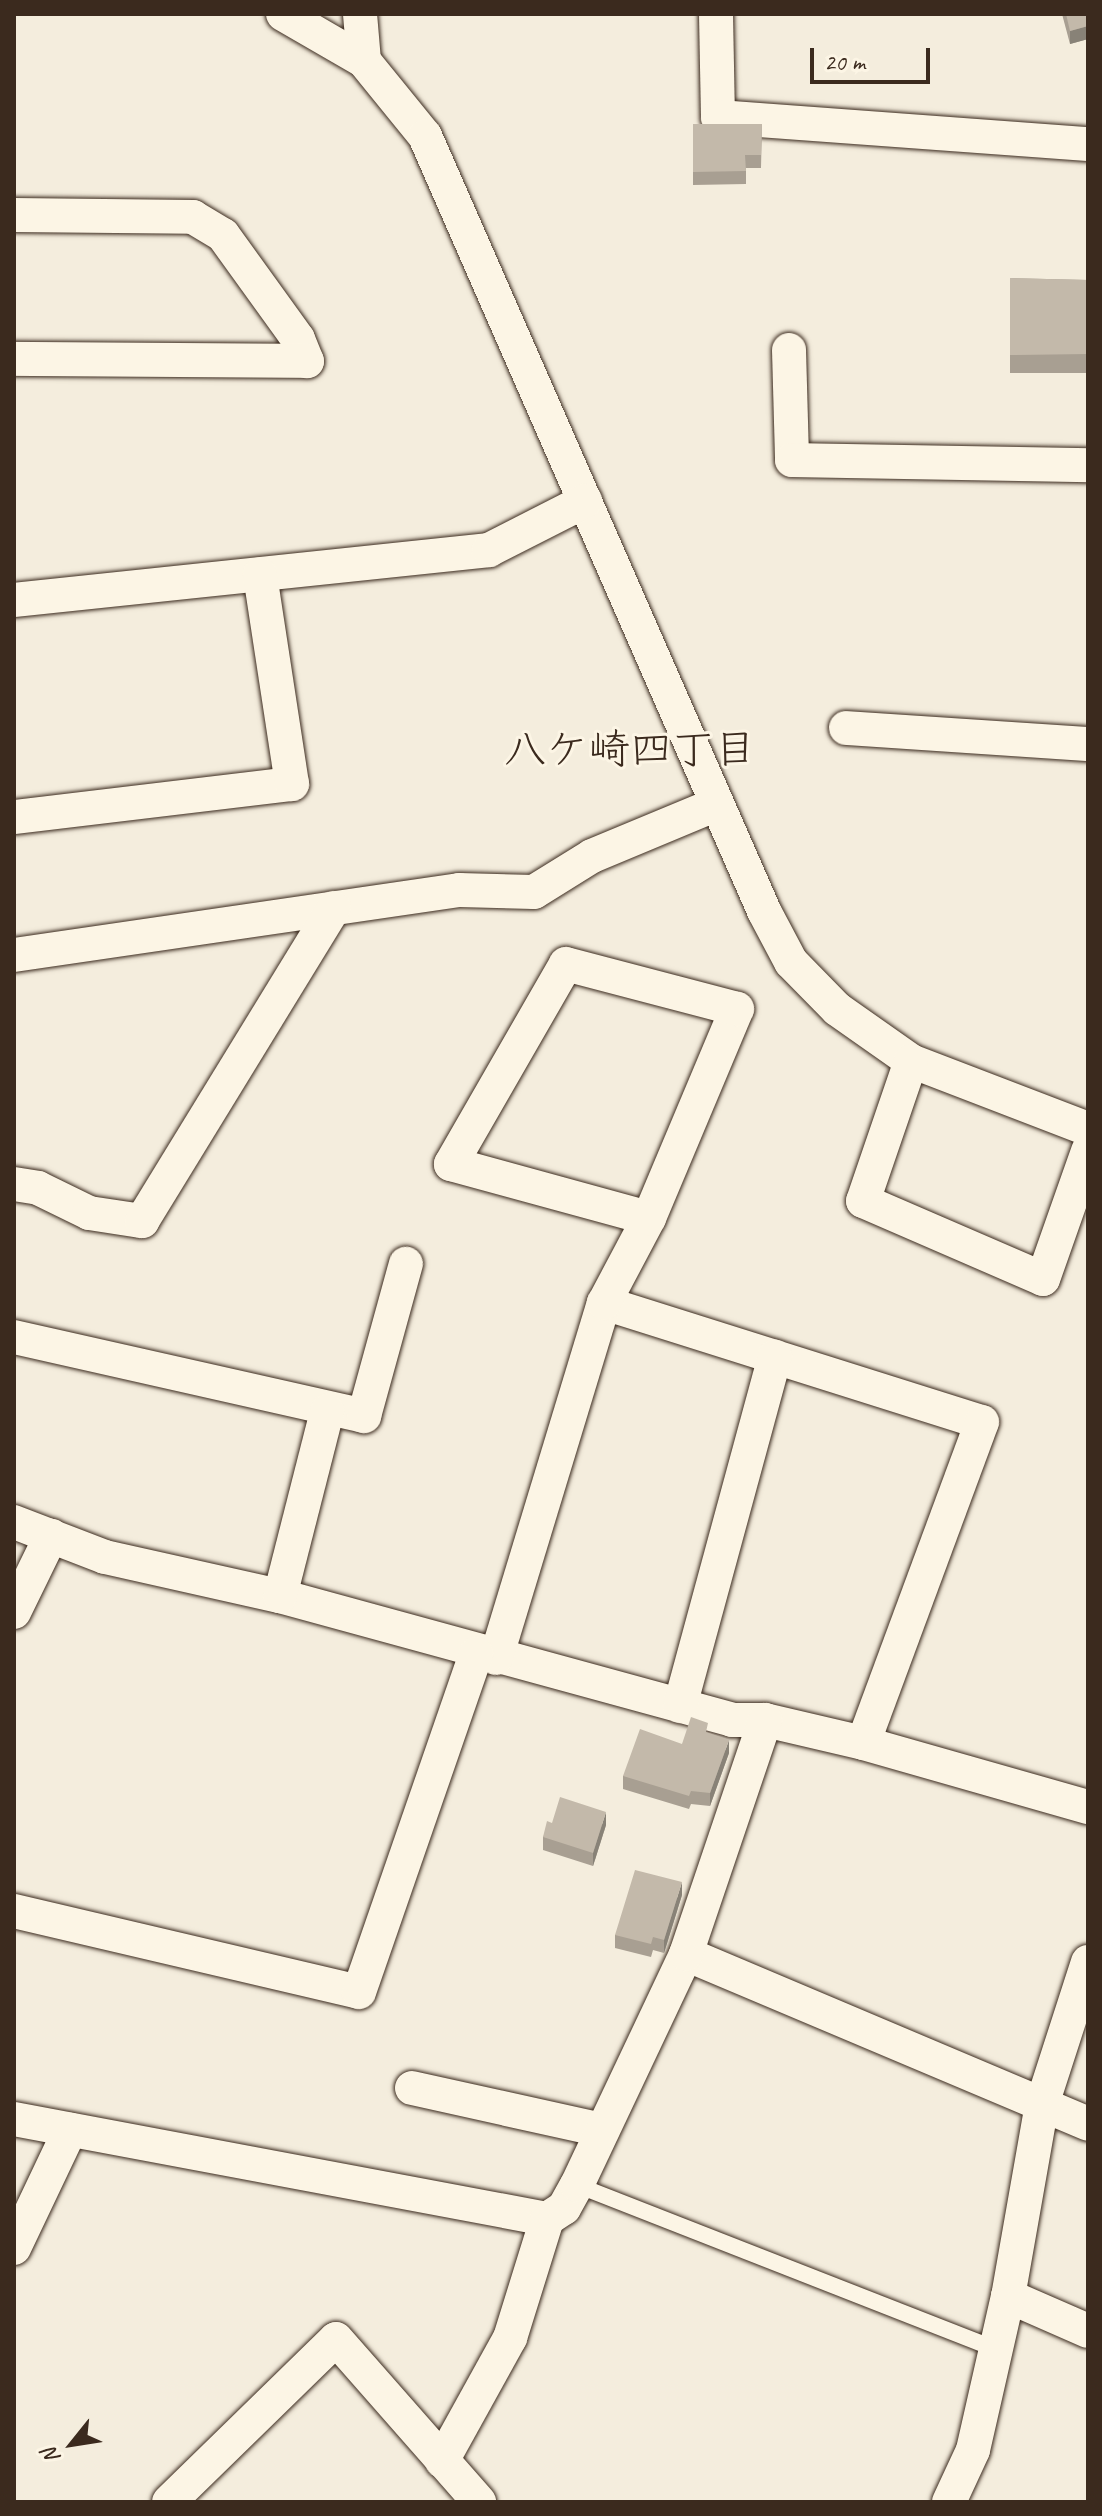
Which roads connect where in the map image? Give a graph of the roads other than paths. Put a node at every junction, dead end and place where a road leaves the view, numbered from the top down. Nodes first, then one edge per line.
1 (283, 14) edge
2 (360, 14) edge
3 (716, 14) edge
4 (364, 61) junction
5 (1088, 144) edge
6 (14, 215) edge
7 (789, 350) dead end
8 (14, 359) edge
9 (1088, 465) edge
10 (585, 501) junction
11 (260, 574) junction
12 (14, 600) edge
13 (846, 728) dead end
14 (1088, 744) edge
15 (717, 804) junction
16 (14, 817) edge
17 (334, 908) junction
18 (14, 955) edge
19 (911, 1061) junction
20 (1088, 1129) edge
21 (1088, 1151) edge
22 (14, 1184) edge
23 (649, 1218) junction
24 (406, 1264) dead end
25 (604, 1303) junction
26 (14, 1337) edge
27 (775, 1357) junction
28 (327, 1411) junction
29 (14, 1522) edge
30 (51, 1536) junction
31 (280, 1596) junction
32 (14, 1612) edge
33 (486, 1656) junction
34 (680, 1706) junction
35 (765, 1720) junction
36 (863, 1743) junction
37 (1088, 1807) edge
38 (14, 1911) edge
39 (686, 1954) junction
40 (1088, 1962) edge
41 (412, 2088) dead end
42 (1042, 2104) junction
43 (14, 2119) edge
44 (1088, 2124) edge
45 (70, 2130) junction
46 (602, 2130) junction
47 (577, 2185) junction
48 (547, 2219) junction
49 (14, 2248) edge
50 (1008, 2296) junction
51 (1088, 2331) edge
52 (993, 2348) junction
53 (442, 2461) junction
54 (169, 2502) edge
55 (479, 2502) edge
56 (949, 2502) edge

1 - 4 street
2 - 4 street
3 - 5 street
4 - 10 street
6 - 8 street
7 - 9 street
10 - 11 street
10 - 15 street
11 - 12 street
11 - 16 street
13 - 14 street
15 - 17 street
15 - 19 street
17 - 18 street
17 - 22 street
19 - 20 street
19 - 21 street
23 - 23 street
23 - 25 street
24 - 28 street
25 - 27 street
25 - 33 street
26 - 28 street
27 - 34 street
27 - 36 street
28 - 31 street
29 - 30 street
30 - 31 street
30 - 32 street
31 - 33 street
33 - 34 street
33 - 38 street
34 - 35 street
35 - 36 street
35 - 39 street
36 - 37 street
39 - 42 street
39 - 46 street
40 - 42 street
41 - 46 street
42 - 44 street
42 - 50 street
43 - 45 street
45 - 48 street
45 - 49 street
46 - 47 street
47 - 48 street
47 - 52 lane
48 - 53 street
50 - 51 street
50 - 52 street
52 - 56 street
53 - 54 street
53 - 55 street

